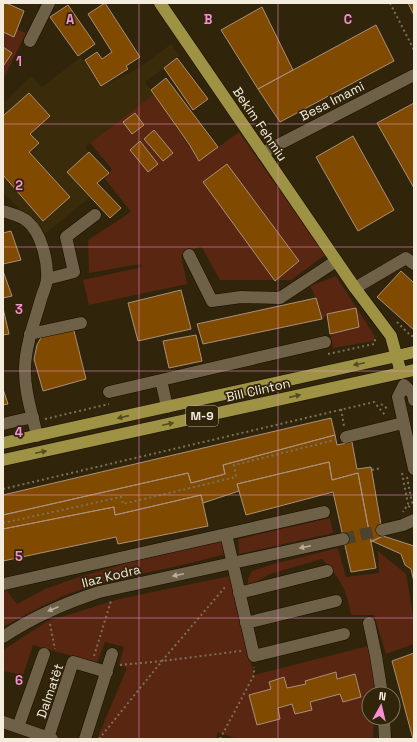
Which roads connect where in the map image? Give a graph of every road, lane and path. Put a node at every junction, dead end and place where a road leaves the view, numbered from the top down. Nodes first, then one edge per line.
1 (49, 3) edge
2 (160, 3) edge
3 (390, 3) edge
4 (30, 41) dead end
5 (414, 50) edge
6 (414, 75) edge
7 (263, 154) junction
8 (3, 211) edge
9 (95, 215) dead end
10 (189, 255) dead end
11 (336, 261) junction
12 (414, 264) edge
13 (47, 278) junction
14 (355, 288) junction
15 (82, 323) dead end
16 (30, 334) junction
17 (376, 339) dead end
18 (324, 342) dead end
19 (363, 347) dead end
20 (414, 352) edge
21 (397, 356) junction
22 (414, 370) edge
23 (402, 373) junction
24 (161, 380) junction
25 (404, 385) junction
26 (109, 392) dead end
27 (414, 400) edge
28 (381, 404) dead end
29 (167, 407) junction
30 (341, 409) junction
31 (33, 417) junction
32 (3, 424) edge
33 (397, 425) junction
34 (37, 436) junction
35 (341, 438) junction
36 (3, 443) edge
37 (3, 460) edge
38 (381, 468) dead end
39 (372, 470) dead end
40 (410, 472) edge
41 (402, 473) dead end
42 (3, 489) edge
43 (324, 512) dead end
44 (414, 520) edge
45 (3, 523) edge
46 (382, 530) tunnel mouth
47 (226, 534) junction
48 (344, 539) tunnel mouth
49 (233, 567) junction
50 (327, 571) dead end
51 (4, 584) edge
52 (116, 589) junction
53 (239, 593) junction
54 (336, 601) dead end
55 (48, 611) junction
56 (246, 623) junction
57 (369, 623) dead end
58 (344, 634) dead end
59 (3, 637) edge
60 (55, 650) dead end
61 (253, 653) junction
62 (44, 654) dead end
63 (112, 654) dead end
64 (162, 661) junction
65 (90, 667) junction
66 (108, 670) junction
67 (381, 686) edge
68 (3, 722) edge
69 (384, 726) edge
70 (18, 727) junction
71 (50, 738) edge
72 (85, 739) edge
73 (100, 739) edge
74 (220, 739) edge
75 (385, 739) edge

1 - 4 street
2 - 7 main road, Bekim Fehmiu
3 - 5 path
6 - 7 street, Besa Imami
7 - 11 main road, Bekim Fehmiu
8 - 13 street
9 - 13 street
10 - 11 street
11 - 14 main road, Bekim Fehmiu
12 - 14 street
13 - 16 street
14 - 21 main road, Bekim Fehmiu
15 - 16 street
16 - 31 street
17 - 19 path
18 - 24 street
20 - 21 main road, M-9
21 - 23 main road
21 -> 29 main road, Bill Clinton / M-9
22 - 23 main road, M-9
23 - 25 street
37 -> 23 main road, Bill Clinton / M-9
24 - 26 street
24 - 29 street
25 - 27 street
25 - 33 street
28 - 33 path
29 -> 34 main road, Bill Clinton / M-9
30 - 33 path
30 - 35 path
30 - 42 path
31 - 32 street
31 - 34 street
33 - 35 street
33 - 40 street
34 - 36 main road, Bill Clinton / M-9
35 - 45 path
38 - 39 path
40 - 41 path
43 - 47 street, Ilaz Kodra
44 - 46 street
47 - 49 street
47 - 51 street, Ilaz Kodra
48 -> 49 street, Ilaz Kodra
49 -> 52 street, Ilaz Kodra
49 - 53 street
49 - 64 path
50 - 53 street
52 -> 55 street, Ilaz Kodra
52 - 65 path
53 - 56 street
54 - 56 street
55 - 59 street, Ilaz Kodra
55 - 60 path
56 - 61 street
57 - 67 street
58 - 61 street
61 - 64 path
61 - 74 path
62 - 70 street, Dalmatët
63 - 66 street
64 - 66 path
64 - 73 path
65 - 66 street, Dalmatët
65 - 71 street, Dalmatët
66 - 72 street
68 - 70 street, Dalmatët
69 - 75 street
70 - 71 street, Dalmatët

